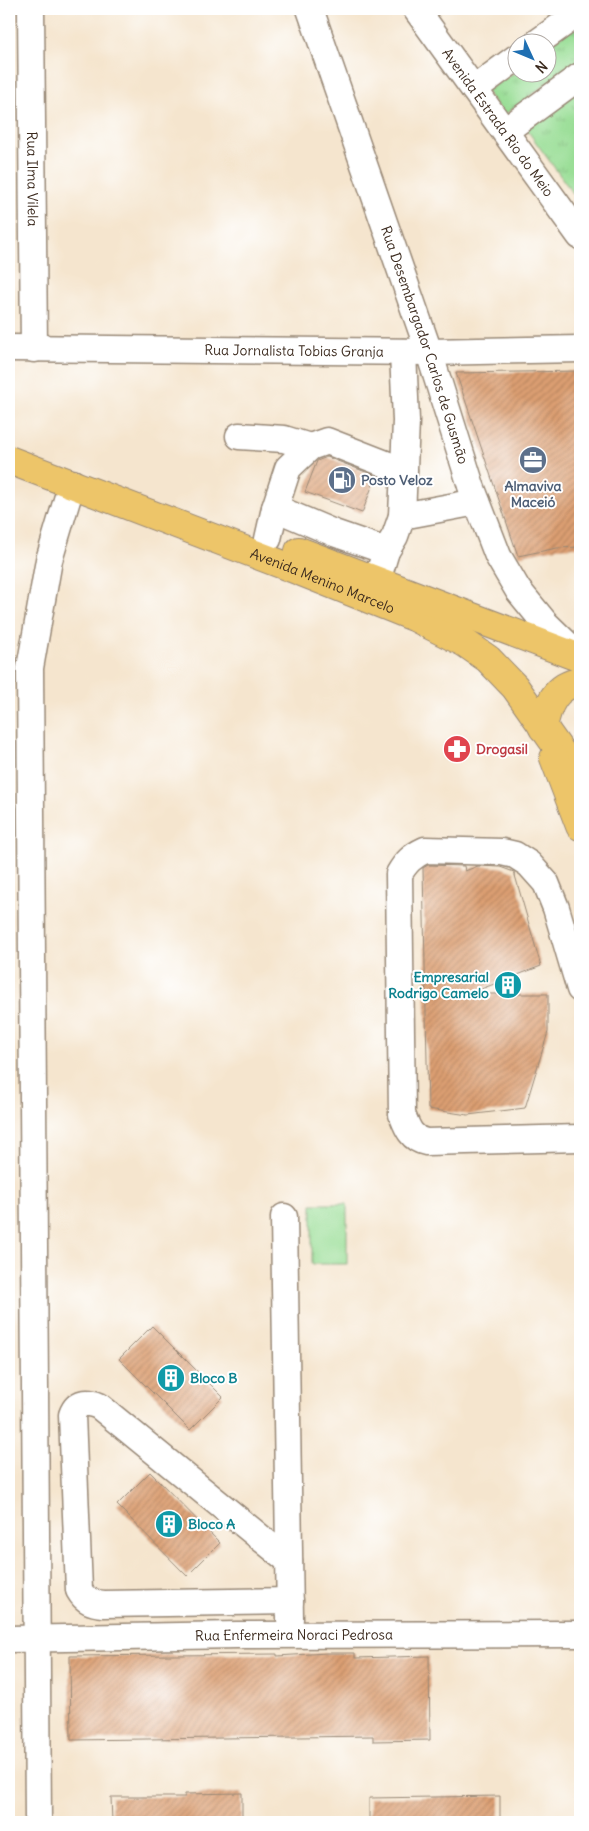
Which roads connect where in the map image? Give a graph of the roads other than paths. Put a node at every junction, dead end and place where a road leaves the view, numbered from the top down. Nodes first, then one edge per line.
1 (30, 9) edge
2 (310, 9) edge
3 (416, 9) edge
4 (580, 12) edge
5 (552, 32) edge
6 (506, 65) edge
7 (580, 76) edge
8 (20, 77) edge
9 (474, 89) junction
10 (505, 131) junction
11 (580, 236) edge
12 (9, 348) edge
13 (34, 349) junction
14 (580, 349) edge
15 (403, 352) junction
16 (429, 352) junction
17 (239, 436) dead end
18 (9, 441) edge
19 (310, 447) junction
20 (9, 460) edge
21 (404, 471) junction
22 (72, 483) junction
23 (478, 502) junction
24 (275, 508) junction
25 (402, 516) junction
26 (268, 539) junction
27 (386, 551) junction
28 (377, 581) junction
29 (580, 657) edge
30 (580, 682) edge
31 (543, 728) junction
32 (580, 779) edge
33 (580, 826) edge
34 (580, 989) edge
35 (580, 1138) edge
36 (284, 1217) dead end
37 (289, 1561) junction
38 (290, 1601) junction
39 (580, 1634) edge
40 (291, 1635) junction
41 (9, 1639) edge
42 (36, 1639) junction
43 (38, 1822) edge

1 - 8 street, Rua Ilma Vilela
2 - 16 street, Rua Desembargador Carlos de Gusmão
3 - 9 street, Avenida Estrada Rio do Meio
4 - 5 street
6 - 9 street
7 - 10 street
8 - 13 street, Rua Ilma Vilela
9 - 10 street, Avenida Estrada Rio do Meio
10 - 11 street, Avenida Estrada Rio do Meio
12 - 13 street, Rua Jornalista Tobias Granja
13 - 15 street, Rua Jornalista Tobias Granja
14 - 16 street, Rua Jornalista Tobias Granja
15 - 16 street, Rua Jornalista Tobias Granja
15 - 21 street
16 - 23 street, Rua Desembargador Carlos de Gusmão
17 - 19 street
18 - 26 main road, Avenida Menino Marcelo
19 - 21 street
19 - 24 street
20 - 22 main road, Avenida Menino Marcelo
21 - 25 street
22 - 31 main road, Avenida Menino Marcelo
22 - 42 street
23 - 25 street
23 - 29 street, Rua Desembargador Carlos de Gusmão
24 - 26 street
24 - 27 street
25 - 27 street
26 - 28 main road, Avenida Menino Marcelo
27 - 28 street
28 - 29 main road, Avenida Menino Marcelo
30 - 31 main road
31 - 32 main road, Avenida Menino Marcelo
31 - 33 main road
34 - 35 street
36 - 37 street
37 - 38 street
37 - 38 street
38 - 40 street
39 - 40 street, Rua Enfermeira Noraci Pedrosa
40 - 42 street, Rua Enfermeira Noraci Pedrosa
41 - 42 street, Rua Enfermeira Noraci Pedrosa
42 - 43 street

